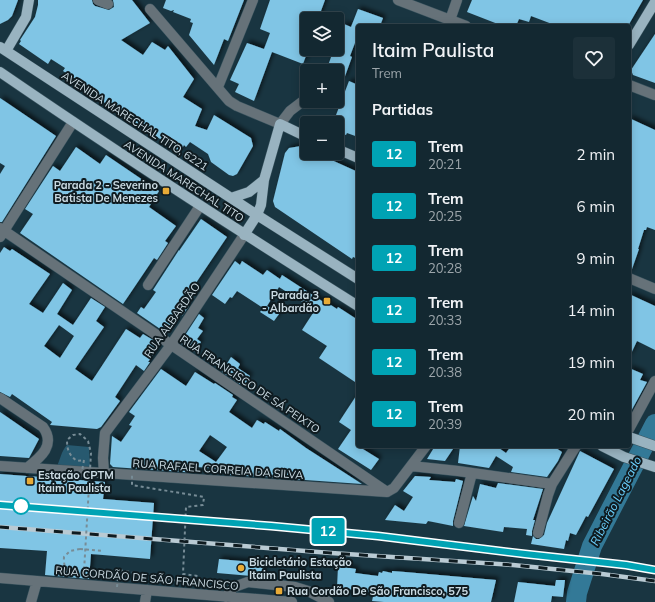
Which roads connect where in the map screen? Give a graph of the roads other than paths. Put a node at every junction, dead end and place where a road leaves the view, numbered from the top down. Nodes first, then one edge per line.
1 (29, 0) edge
2 (98, 0) edge
3 (253, 0) edge
4 (398, 0) edge
5 (457, 0) edge
6 (655, 2) edge
7 (108, 4) dead end
8 (150, 9) dead end
9 (450, 20) junction
10 (461, 24) edge
11 (631, 42) edge
12 (3, 49) edge
13 (0, 72) edge
14 (631, 86) edge
15 (218, 87) junction
16 (655, 95) edge
17 (300, 103) edge
18 (73, 122) junction
19 (280, 124) junction
20 (300, 134) edge
21 (344, 152) edge
22 (356, 157) edge
23 (264, 180) junction
24 (231, 198) junction
25 (200, 206) junction
26 (257, 215) junction
27 (1, 232) edge
28 (244, 235) junction
29 (356, 278) edge
30 (631, 279) edge
31 (148, 285) dead end
32 (655, 289) edge
33 (356, 305) edge
34 (171, 345) junction
35 (655, 381) edge
36 (0, 398) edge
37 (631, 425) edge
38 (632, 438) edge
39 (654, 446) edge
40 (424, 448) edge
41 (575, 448) edge
42 (606, 448) edge
43 (0, 466) edge
44 (411, 466) junction
45 (655, 467) edge
46 (27, 468) junction
47 (104, 473) junction
48 (472, 473) junction
49 (552, 484) junction
50 (387, 492) junction
51 (459, 523) dead end
52 (538, 533) dead end
53 (0, 578) edge
54 (37, 580) junction
55 (147, 590) junction
56 (226, 597) junction
57 (262, 601) edge
58 (31, 602) edge
59 (146, 602) edge
60 (292, 602) edge
61 (329, 602) edge

1 - 12 main road
2 - 7 street
3 - 15 street
4 - 9 street
5 - 9 street
6 - 11 main road
8 - 15 street
9 - 10 street
12 - 24 main road, AVENIDA MARECHAL TITO, 6221
13 - 18 main road, AVENIDA MARECHAL TITO
14 - 16 street
15 - 19 street
17 - 19 street
18 - 25 main road, AVENIDA MARECHAL TITO
18 - 27 street
19 - 20 main road
19 - 23 main road, RUA ALBARDÃO
21 - 22 main road
23 - 24 main road
23 - 26 main road, RUA ALBARDÃO
24 - 26 main road, AVENIDA MARECHAL TITO, 6221
25 - 28 main road, AVENIDA MARECHAL TITO
25 - 31 street
26 - 28 main road, RUA ALBARDÃO
26 - 29 main road, AVENIDA MARECHAL TITO
27 - 34 street, RUA FRANCISCO DE SÁ PEIXTO
28 - 33 main road, AVENIDA MARECHAL TITO
28 - 34 street, RUA ALBARDÃO
30 - 32 street
34 - 47 street, RUA ALBARDÃO
34 - 50 street, RUA FRANCISCO DE SÁ PEIXTO
35 - 37 street
36 - 46 street
38 - 39 main road
40 - 44 street
41 - 49 street
42 - 45 main road
43 - 46 street, RUA RAFAEL CORREIA DA SILVA
44 - 48 street
44 - 50 street
46 - 47 street, RUA RAFAEL CORREIA DA SILVA
47 - 50 street, RUA RAFAEL CORREIA DA SILVA
48 - 49 street
48 - 51 street
49 - 52 street
53 - 54 street, RUA CORDÃO DE SÃO FRANCISCO
54 - 55 street, RUA CORDÃO DE SÃO FRANCISCO
54 - 58 street
55 - 56 street, RUA CORDÃO DE SÃO FRANCISCO
55 - 59 street
56 - 57 street, RUA CORDÃO DE SÃO FRANCISCO
56 - 61 street
57 - 60 street, RUA CORDÃO DE SÃO FRANCISCO

